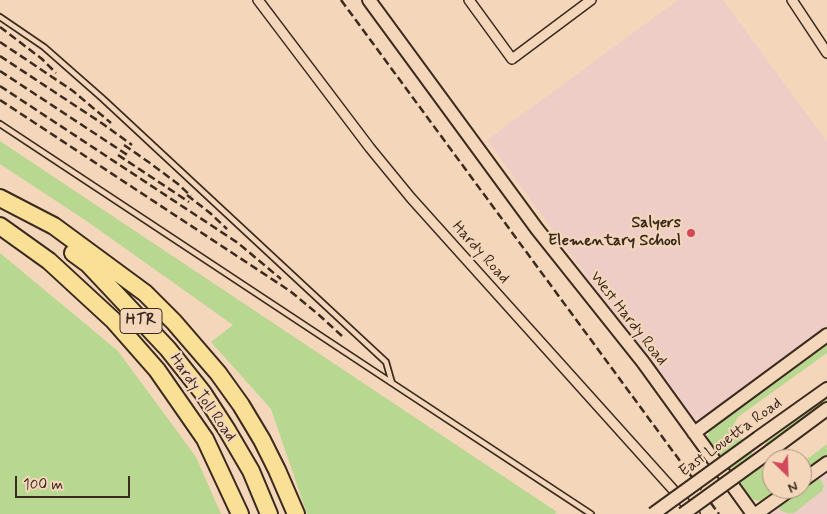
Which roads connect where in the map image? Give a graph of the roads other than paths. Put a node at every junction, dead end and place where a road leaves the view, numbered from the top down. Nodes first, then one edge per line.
1 (258, 0) edge
2 (369, 0) edge
3 (469, 0) edge
4 (592, 0) edge
5 (792, 0) edge
6 (0, 17) edge
7 (827, 53) edge
8 (0, 124) edge
9 (0, 199) edge
10 (0, 226) edge
11 (827, 335) edge
12 (392, 383) junction
13 (827, 389) edge
14 (827, 409) edge
15 (694, 433) junction
16 (827, 463) edge
17 (812, 474) edge
18 (777, 499) edge
19 (240, 514) edge
20 (269, 514) edge
21 (296, 514) edge
22 (591, 514) edge
23 (653, 514) edge
24 (683, 514) edge
25 (695, 514) edge
26 (755, 514) edge

1 - 25 street, Hardy Road
2 - 15 main road, West Hardy Road
3 - 4 street
5 - 7 street
6 - 12 lane
8 - 12 lane
9 - 20 highway, Hardy Toll Road / HTR
9 - 21 highway
10 - 19 highway, Hardy Toll Road / HTR
11 - 15 main road
12 - 22 lane
13 - 23 main road, East Louetta Road, bridge
14 - 24 main road, East Louetta Road, bridge
15 - 26 main road, West Hardy Road
16 - 17 main road
18 - 26 main road

